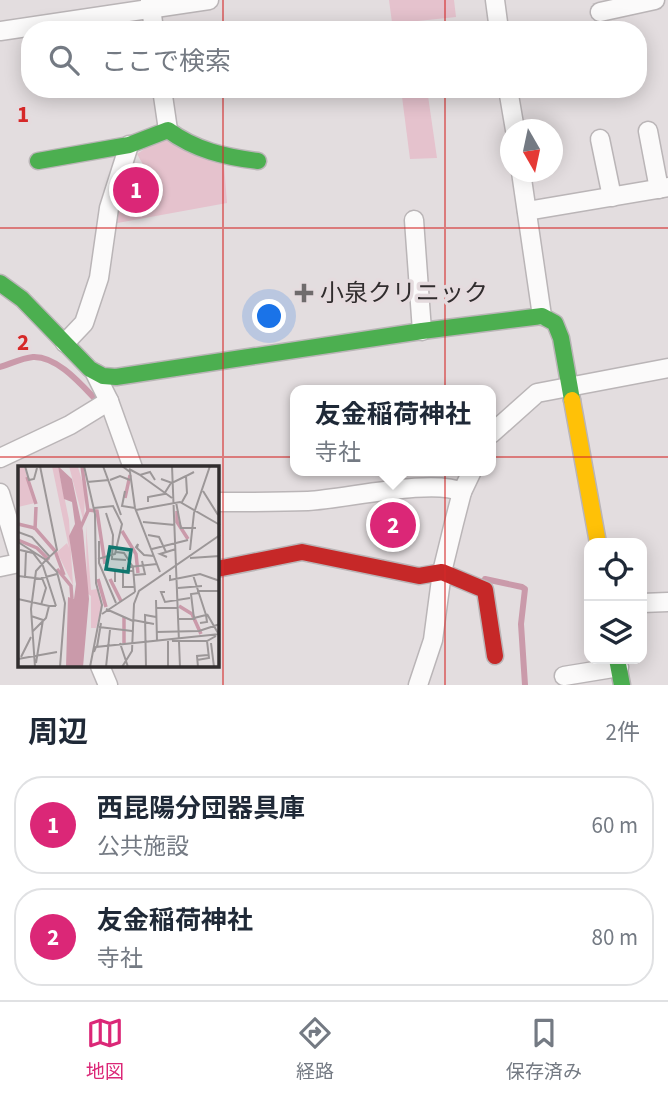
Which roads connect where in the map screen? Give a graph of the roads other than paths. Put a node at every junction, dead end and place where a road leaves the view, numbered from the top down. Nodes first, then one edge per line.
1 (209, 0) edge
2 (495, 0) edge
3 (655, 0) edge
4 (150, 4) edge
5 (600, 12) dead end
6 (83, 21) edge
7 (498, 21) edge
8 (21, 29) edge
9 (0, 31) edge
10 (163, 98) edge
11 (510, 98) edge
12 (513, 119) edge
13 (168, 130) junction
14 (648, 131) dead end
15 (600, 139) dead end
16 (129, 145) junction
17 (38, 161) dead end
18 (258, 161) dead end
19 (523, 182) edge
20 (663, 188) edge
21 (612, 197) junction
22 (527, 211) junction
23 (414, 220) dead end
24 (0, 284) edge
25 (542, 316) junction
26 (422, 331) junction
27 (65, 343) junction
28 (668, 368) edge
29 (95, 373) junction
30 (570, 387) junction
31 (109, 401) junction
32 (496, 430) edge
33 (0, 458) edge
34 (132, 466) edge
35 (470, 476) edge
36 (462, 492) junction
37 (0, 493) edge
38 (219, 502) edge
39 (597, 538) edge
40 (18, 553) edge
41 (18, 563) edge
42 (0, 567) edge
43 (219, 569) edge
44 (442, 572) junction
45 (668, 602) edge
46 (647, 603) edge
47 (495, 656) dead end
48 (613, 664) edge
49 (618, 664) edge
50 (101, 668) edge
51 (564, 674) edge
52 (108, 685) edge
53 (418, 685) edge
54 (622, 685) edge

1 - 4 street
2 - 7 street
3 - 5 street
4 - 6 street
8 - 9 street
10 - 13 street
11 - 12 street
13 - 16 street
13 - 18 street
14 - 20 street
15 - 21 street
16 - 17 street
16 - 27 street
19 - 22 street
20 - 21 street
21 - 22 street
22 - 25 street
23 - 26 street
24 - 27 street
25 - 26 street
25 - 30 street
26 - 29 street
27 - 29 street
28 - 30 street
29 - 31 street
30 - 32 street
30 - 39 street
31 - 33 street
31 - 34 street
35 - 36 street
36 - 38 street
36 - 44 street
37 - 40 street
41 - 42 street
43 - 44 street
44 - 47 street
44 - 53 street
45 - 46 street
48 - 51 street
49 - 54 street
50 - 52 street

